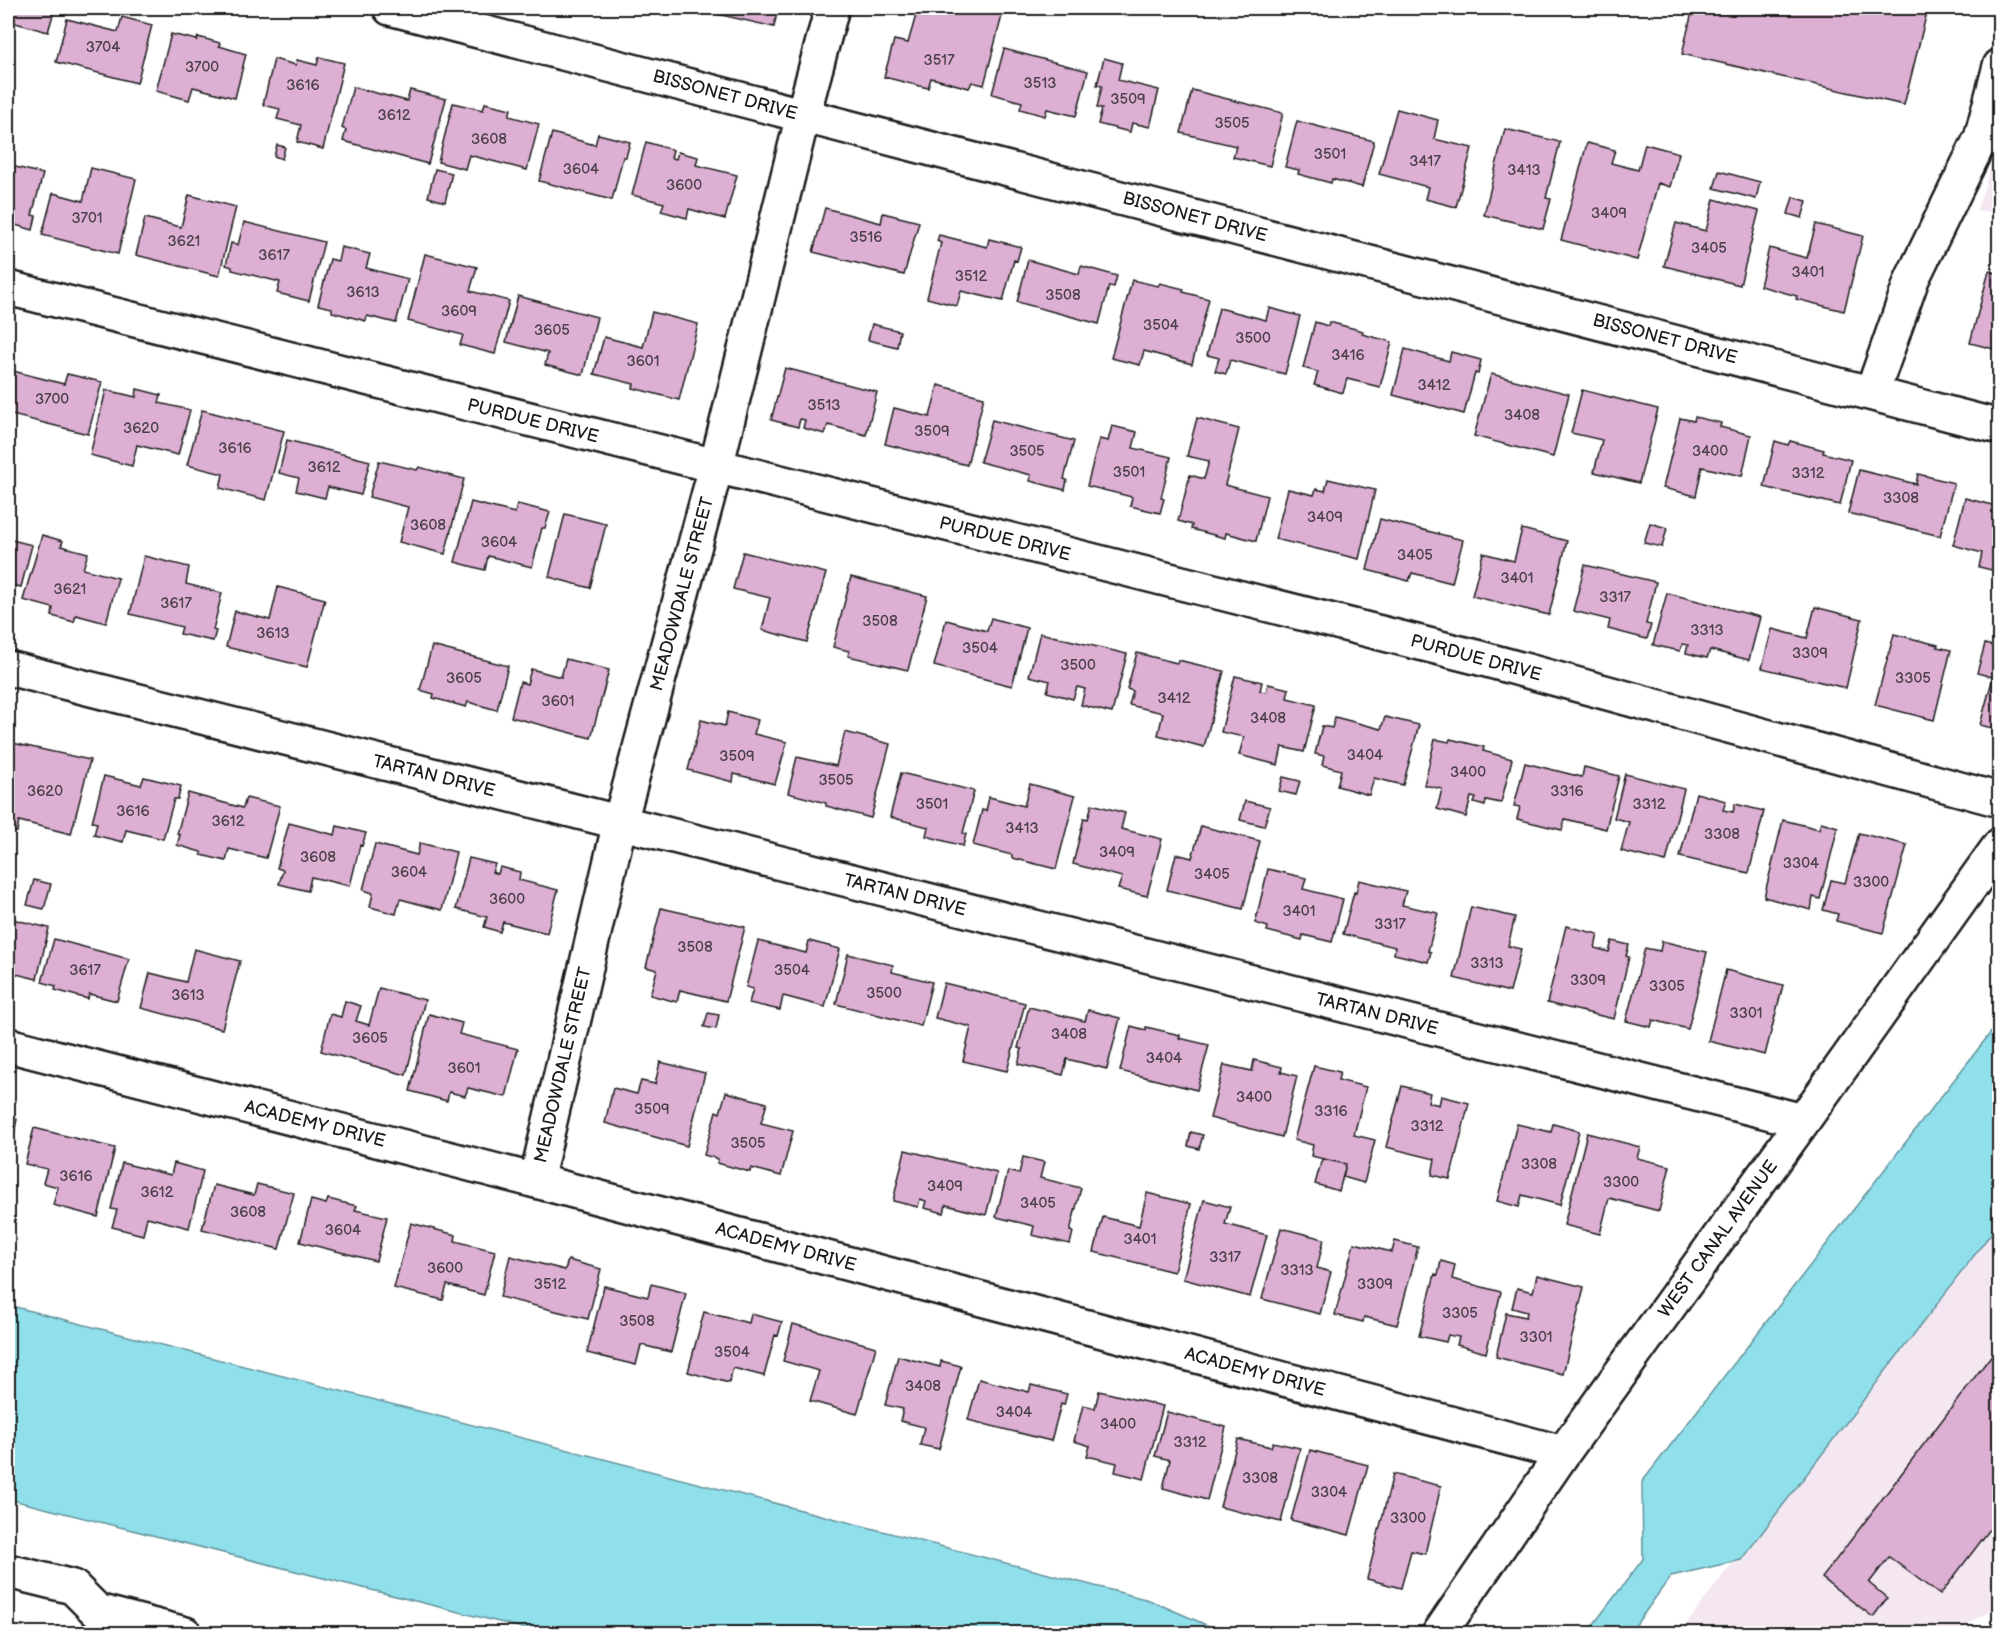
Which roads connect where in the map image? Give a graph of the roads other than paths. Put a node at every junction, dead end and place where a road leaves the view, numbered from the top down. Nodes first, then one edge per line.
1 (390, 8) edge
2 (832, 8) edge
3 (2000, 66) edge
4 (803, 115) junction
5 (8, 288) edge
6 (1872, 393) junction
7 (2000, 427) edge
8 (716, 467) junction
9 (8, 668) edge
10 (2000, 800) edge
11 (620, 822) junction
12 (2000, 845) edge
13 (8, 1045) edge
14 (1803, 1121) junction
15 (536, 1181) junction
16 (1563, 1453) junction
17 (8, 1570) edge
18 (1441, 1630) edge
19 (185, 1634) edge

1 - 4 street, BISSONET DRIVE
2 - 4 street, MEADOWDALE STREET
3 - 6 street
4 - 6 street, BISSONET DRIVE
4 - 8 street, MEADOWDALE STREET
5 - 8 street, PURDUE DRIVE
6 - 7 street, BISSONET DRIVE
8 - 10 street, PURDUE DRIVE
8 - 11 street, MEADOWDALE STREET
9 - 11 street, TARTAN DRIVE
11 - 14 street, TARTAN DRIVE
11 - 15 street, MEADOWDALE STREET
12 - 14 street, WEST CANAL AVENUE
13 - 15 street, ACADEMY DRIVE
14 - 16 street, WEST CANAL AVENUE
15 - 16 street, ACADEMY DRIVE
16 - 18 street, WEST CANAL AVENUE
17 - 19 street

